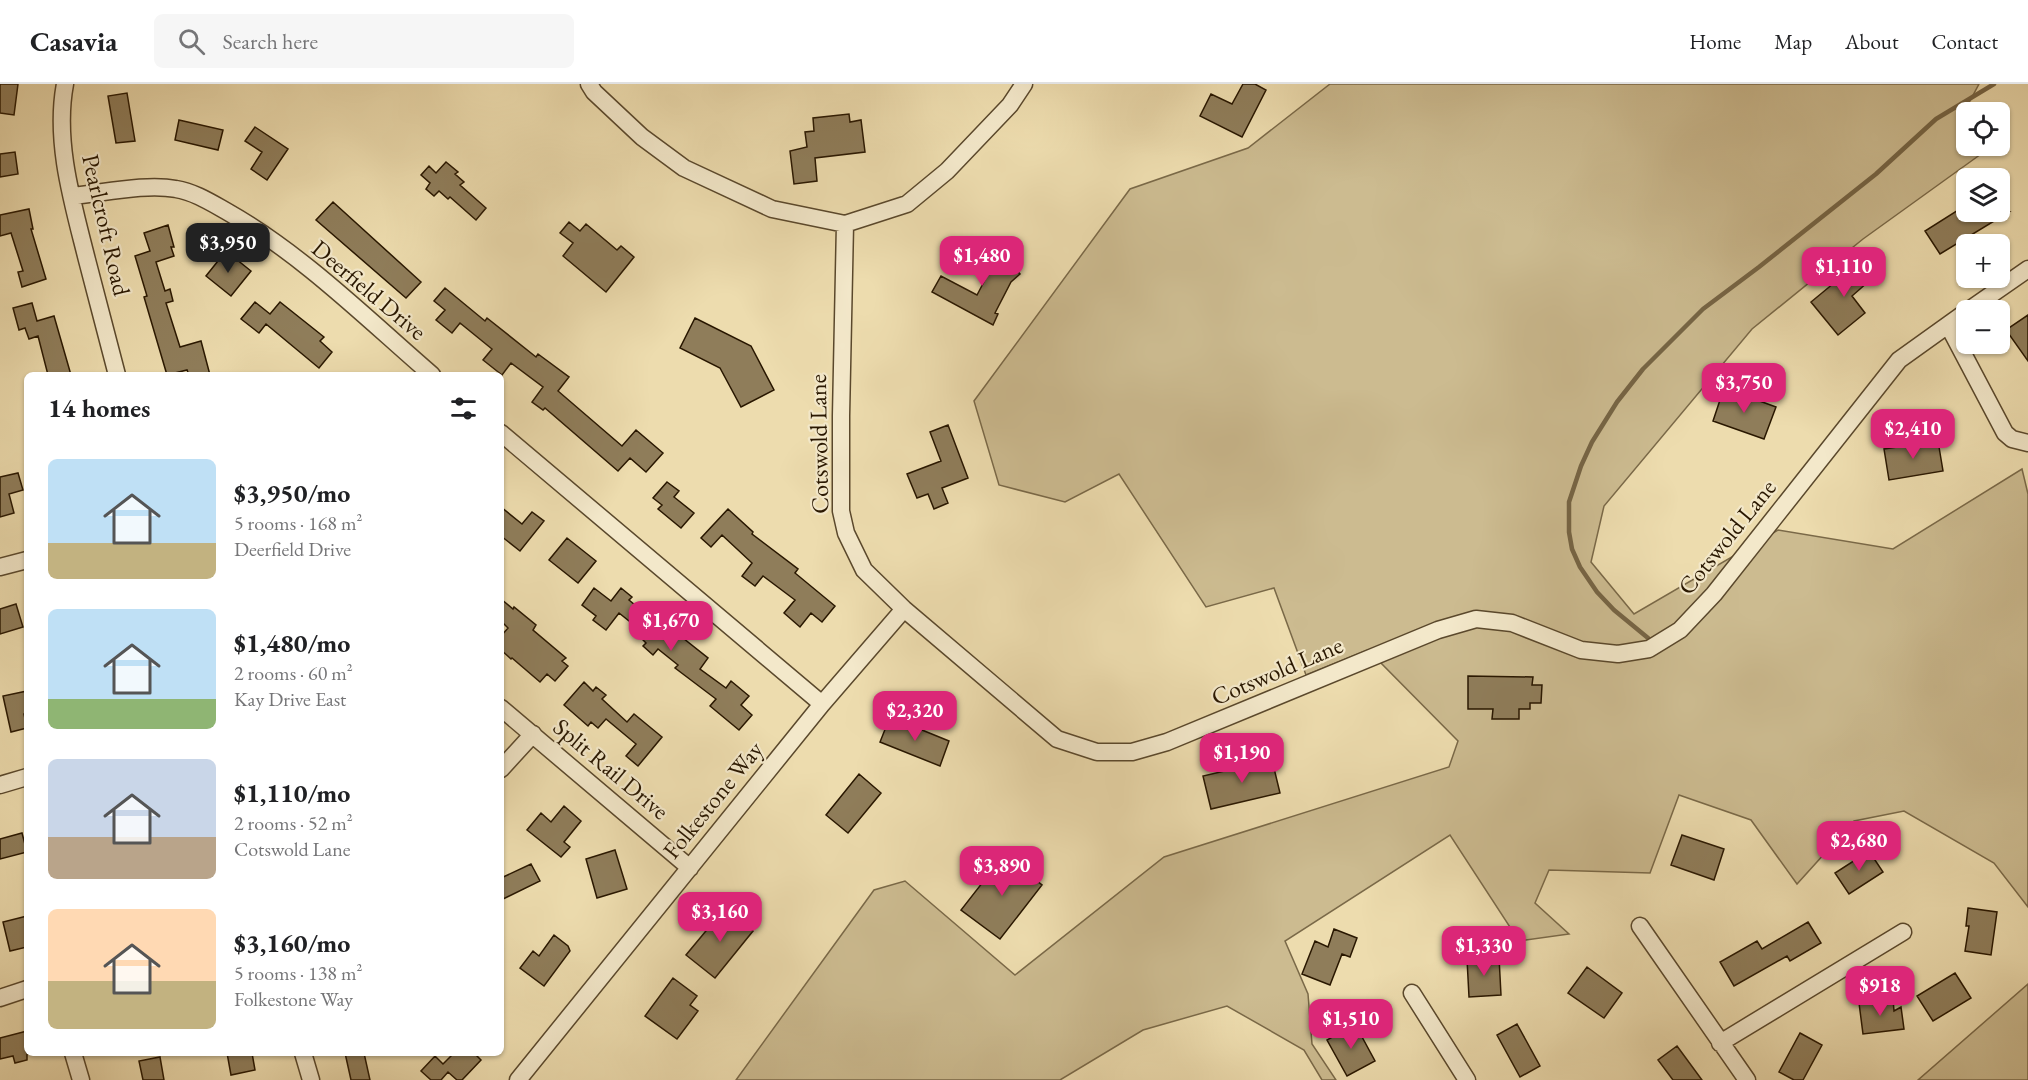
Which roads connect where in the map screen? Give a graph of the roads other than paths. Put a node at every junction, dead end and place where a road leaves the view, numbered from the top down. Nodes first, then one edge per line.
1 (65, 84) edge
2 (589, 84) edge
3 (1024, 84) edge
4 (72, 196) junction
5 (845, 224) junction
6 (2028, 269) edge
7 (1984, 300) edge
8 (1956, 319) edge
9 (1948, 325) junction
10 (116, 372) edge
11 (429, 372) edge
12 (504, 436) edge
13 (2028, 443) edge
14 (24, 561) edge
15 (0, 567) edge
16 (904, 609) junction
17 (822, 704) junction
18 (504, 710) edge
19 (533, 734) junction
20 (504, 766) edge
21 (24, 778) edge
22 (0, 785) edge
23 (690, 868) junction
24 (1640, 926) dead end
25 (1903, 932) dead end
26 (24, 990) edge
27 (1412, 993) dead end
28 (0, 998) edge
29 (1720, 1043) junction
30 (74, 1056) edge
31 (304, 1056) edge
32 (81, 1080) edge
33 (311, 1080) edge
34 (518, 1080) edge
35 (1467, 1080) edge
36 (1747, 1080) edge

1 - 4 street, Pearlcroft Road
2 - 5 street
3 - 5 street
4 - 10 street, Pearlcroft Road
4 - 11 street, Deerfield Drive
5 - 16 street, Cotswold Lane
6 - 7 street, Cotswold Lane
8 - 9 street, Cotswold Lane
9 - 13 street
9 - 16 street, Cotswold Lane
12 - 17 street
14 - 15 street
16 - 17 street, Folkestone Way
17 - 23 street, Folkestone Way
18 - 19 street, Split Rail Drive
19 - 20 street
19 - 23 street, Split Rail Drive
21 - 22 street
23 - 34 street, Folkestone Way
24 - 29 street
25 - 29 street
26 - 28 street
27 - 35 street
29 - 36 street
30 - 32 street
31 - 33 street

